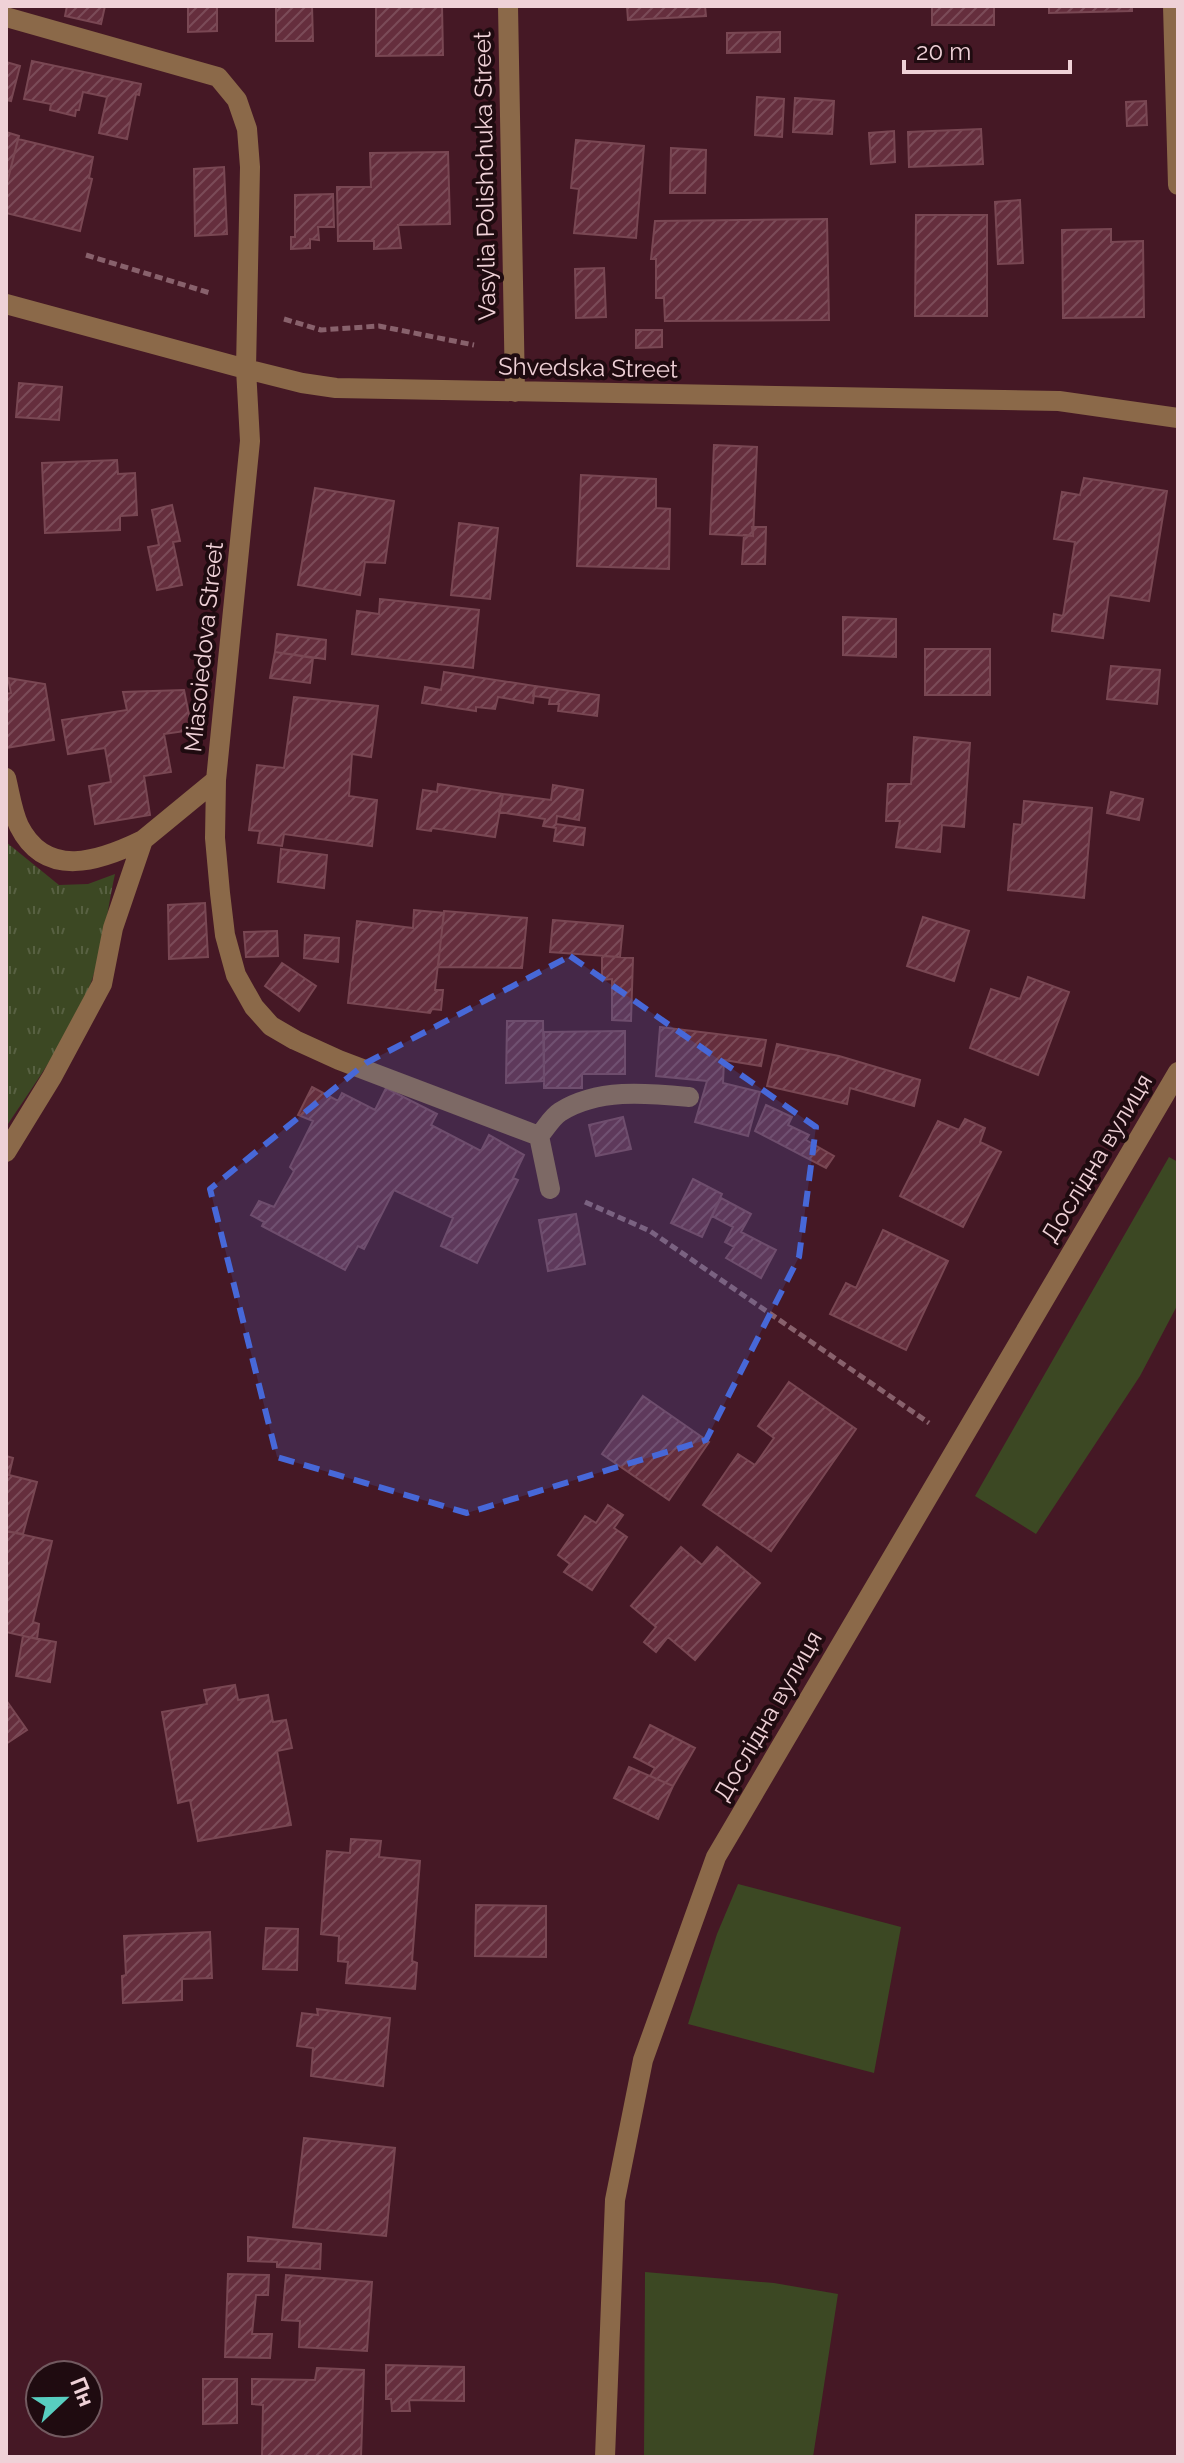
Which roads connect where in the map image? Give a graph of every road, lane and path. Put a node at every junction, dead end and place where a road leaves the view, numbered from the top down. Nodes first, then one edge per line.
1 (508, 6) edge
2 (1173, 6) edge
3 (6, 17) edge
4 (1178, 185) edge
5 (86, 255) dead end
6 (6, 304) edge
7 (247, 305) junction
8 (514, 352) junction
9 (246, 369) junction
10 (515, 392) junction
11 (1178, 418) edge
12 (6, 778) edge
13 (216, 780) junction
14 (143, 840) junction
15 (1178, 1072) edge
16 (689, 1097) dead end
17 (539, 1136) junction
18 (6, 1152) edge
19 (550, 1189) joint
20 (958, 1443) junction
21 (605, 2457) edge

1 - 8 street, Vasylia Polishchuka Street
2 - 4 street
3 - 7 street, Miasoiedova Street
5 - 7 path
6 - 9 street, Shvedska Street
7 - 8 path
7 - 9 street, Miasoiedova Street
8 - 10 street, Vasylia Polishchuka Street
9 - 10 street, Shvedska Street
9 - 13 street, Miasoiedova Street
10 - 11 street, Shvedska Street
12 - 14 street
13 - 14 street, Miasoiedova Street
13 - 17 street
14 - 18 street
15 - 20 street, Дослідна вулиця
16 - 17 street
17 - 19 street
19 - 20 path
20 - 21 street, Дослідна вулиця

